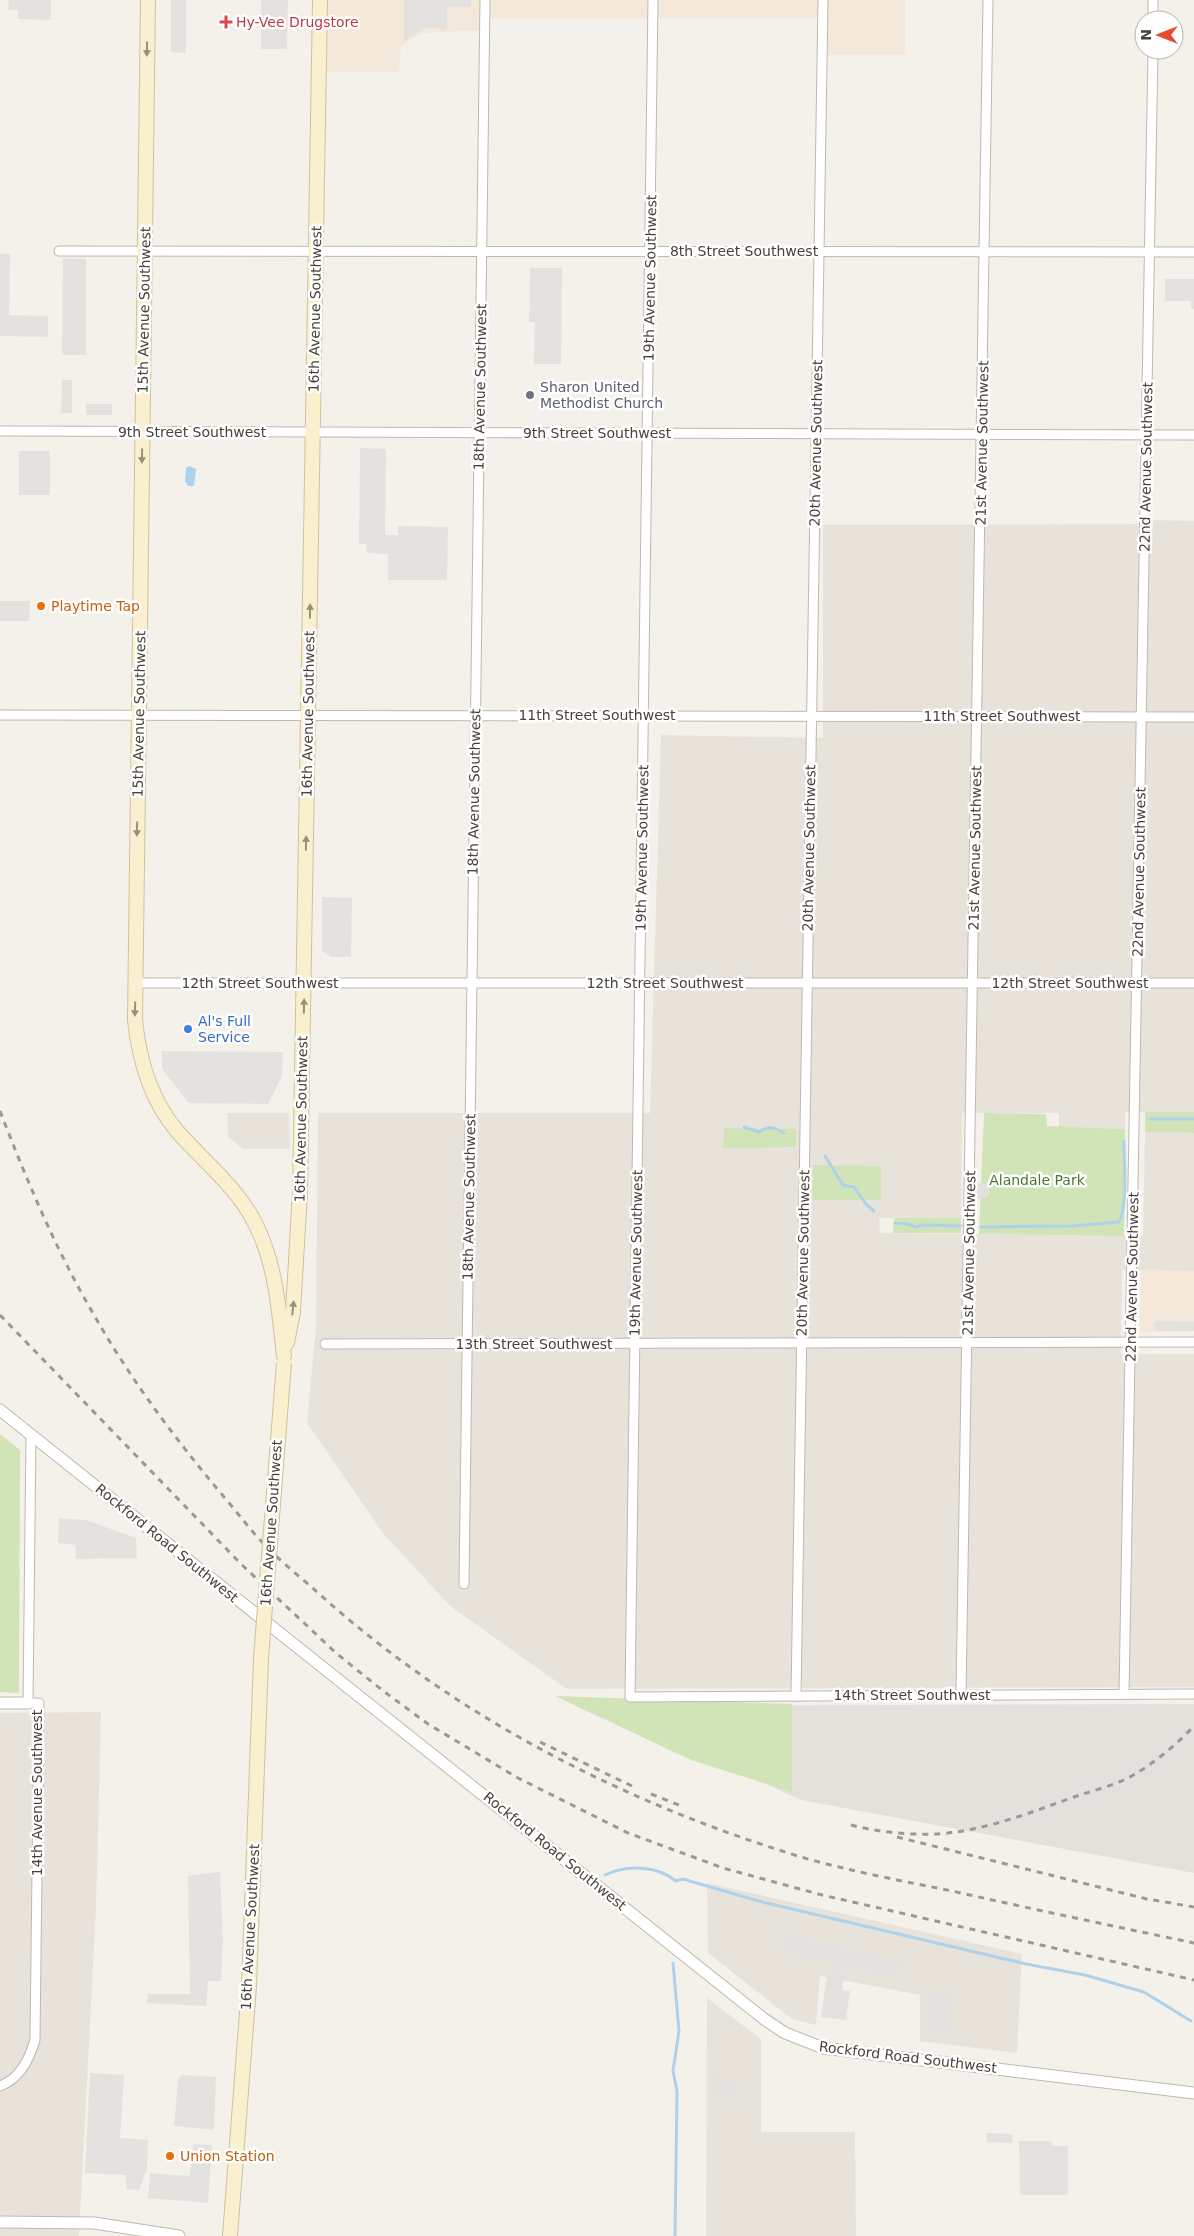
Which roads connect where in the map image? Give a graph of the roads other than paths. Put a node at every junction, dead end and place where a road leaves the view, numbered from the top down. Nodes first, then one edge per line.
1 (148, 0) edge
2 (320, 0) edge
3 (485, 0) edge
4 (653, 0) edge
5 (823, 0) edge
6 (988, 0) edge
7 (1153, 60) edge
8 (60, 250) dead end
9 (145, 250) junction
10 (316, 250) junction
11 (481, 250) junction
12 (650, 250) junction
13 (819, 251) junction
14 (985, 251) junction
15 (1150, 251) junction
16 (1194, 252) edge
17 (0, 431) edge
18 (142, 432) junction
19 (313, 432) junction
20 (479, 433) junction
21 (648, 433) junction
22 (816, 434) junction
23 (982, 435) junction
24 (1147, 435) junction
25 (1194, 435) edge
26 (138, 714) junction
27 (0, 715) edge
28 (308, 715) junction
29 (475, 715) junction
30 (644, 715) junction
31 (811, 716) junction
32 (977, 716) junction
33 (1142, 716) junction
34 (1194, 717) edge
35 (136, 983) junction
36 (304, 983) junction
37 (472, 983) junction
38 (640, 983) junction
39 (807, 983) junction
40 (973, 983) junction
41 (1137, 983) junction
42 (1194, 983) edge
43 (1130, 1342) junction
44 (1194, 1342) edge
45 (801, 1343) junction
46 (967, 1343) junction
47 (325, 1344) dead end
48 (467, 1344) junction
49 (635, 1344) junction
50 (284, 1359) junction
51 (0, 1410) edge
52 (31, 1434) junction
53 (464, 1584) dead end
54 (1124, 1694) junction
55 (1194, 1694) edge
56 (961, 1695) junction
57 (796, 1696) junction
58 (630, 1697) joint
59 (0, 1703) edge
60 (28, 1703) junction
61 (0, 2086) edge
62 (1194, 2093) edge
63 (0, 2222) edge
64 (179, 2236) edge
65 (230, 2236) edge

1 -> 9 main road, 15th Avenue Southwest
2 - 10 main road, 16th Avenue Southwest
3 - 11 street, 18th Avenue Southwest
4 - 12 street, 19th Avenue Southwest
5 - 13 street, 20th Avenue Southwest
6 - 14 street, 21st Avenue Southwest
7 - 15 street, 22nd Avenue Southwest
8 - 9 street, 8th Street Southwest
9 - 10 street, 8th Street Southwest
9 - 18 main road, 15th Avenue Southwest
10 - 11 street, 8th Street Southwest
10 - 19 main road, 16th Avenue Southwest
11 - 12 street, 8th Street Southwest
11 - 20 street, 18th Avenue Southwest
12 - 13 street, 8th Street Southwest
12 - 21 street, 19th Avenue Southwest
13 - 14 street, 8th Street Southwest
13 - 22 street, 20th Avenue Southwest
14 - 15 street, 8th Street Southwest
14 - 23 street, 21st Avenue Southwest
15 - 16 street, 8th Street Southwest
15 - 24 street, 22nd Avenue Southwest
17 - 18 street, 9th Street Southwest
18 - 19 street, 9th Street Southwest
18 -> 26 main road, 15th Avenue Southwest
19 - 20 street, 9th Street Southwest
28 -> 19 main road, 16th Avenue Southwest
20 - 21 street, 9th Street Southwest
20 - 29 street, 18th Avenue Southwest
21 - 22 street, 9th Street Southwest
21 - 30 street, 19th Avenue Southwest
22 - 23 street, 9th Street Southwest
22 - 31 street, 20th Avenue Southwest
23 - 24 street, 9th Street Southwest
23 - 32 street, 21st Avenue Southwest
24 - 25 street, 9th Street Southwest
24 - 33 street, 22nd Avenue Southwest
26 - 27 street, 11th Street Southwest
26 - 28 street, 11th Street Southwest
26 -> 35 main road, 15th Avenue Southwest
28 - 29 street, 11th Street Southwest
36 -> 28 main road, 16th Avenue Southwest
29 - 30 street, 11th Street Southwest
29 - 37 street, 18th Avenue Southwest
30 - 31 street, 11th Street Southwest
30 - 38 street, 19th Avenue Southwest
31 - 32 street, 11th Street Southwest
31 - 39 street, 20th Avenue Southwest
32 - 33 street, 11th Street Southwest
32 - 40 street, 21st Avenue Southwest
33 - 34 street, 11th Street Southwest
33 - 41 street, 22nd Avenue Southwest
35 - 36 street, 12th Street Southwest
35 -> 50 main road, 15th Avenue Southwest
36 - 37 street, 12th Street Southwest
50 -> 36 main road, 16th Avenue Southwest
37 - 38 street, 12th Street Southwest
37 - 48 street, 18th Avenue Southwest
38 - 39 street, 12th Street Southwest
38 - 49 street, 19th Avenue Southwest
39 - 40 street, 12th Street Southwest
39 - 45 street, 20th Avenue Southwest
40 - 41 street, 12th Street Southwest
40 - 46 street, 21st Avenue Southwest
41 - 42 street, 12th Street Southwest
41 - 43 street, 22nd Avenue Southwest
43 - 44 street, 13th Street Southwest
43 - 46 street, 13th Street Southwest
43 - 54 street, 22nd Avenue Southwest
45 - 46 street, 13th Street Southwest
45 - 49 street, 13th Street Southwest
45 - 57 street, 20th Avenue Southwest
46 - 56 street, 21st Avenue Southwest
47 - 48 street, 13th Street Southwest
48 - 49 street, 13th Street Southwest
48 - 53 street, 18th Avenue Southwest
49 - 58 street, 19th Avenue Southwest
50 - 65 main road, 16th Avenue Southwest, bridge
51 - 52 street, Rockford Road Southwest
52 - 60 street, 14th Avenue Southwest
52 - 62 street, Rockford Road Southwest
54 - 55 street, 14th Street Southwest
54 - 56 street, 14th Street Southwest
56 - 57 street, 14th Street Southwest
57 - 58 street, 14th Street Southwest
59 - 60 street
60 - 61 street, 14th Avenue Southwest
63 - 64 street

